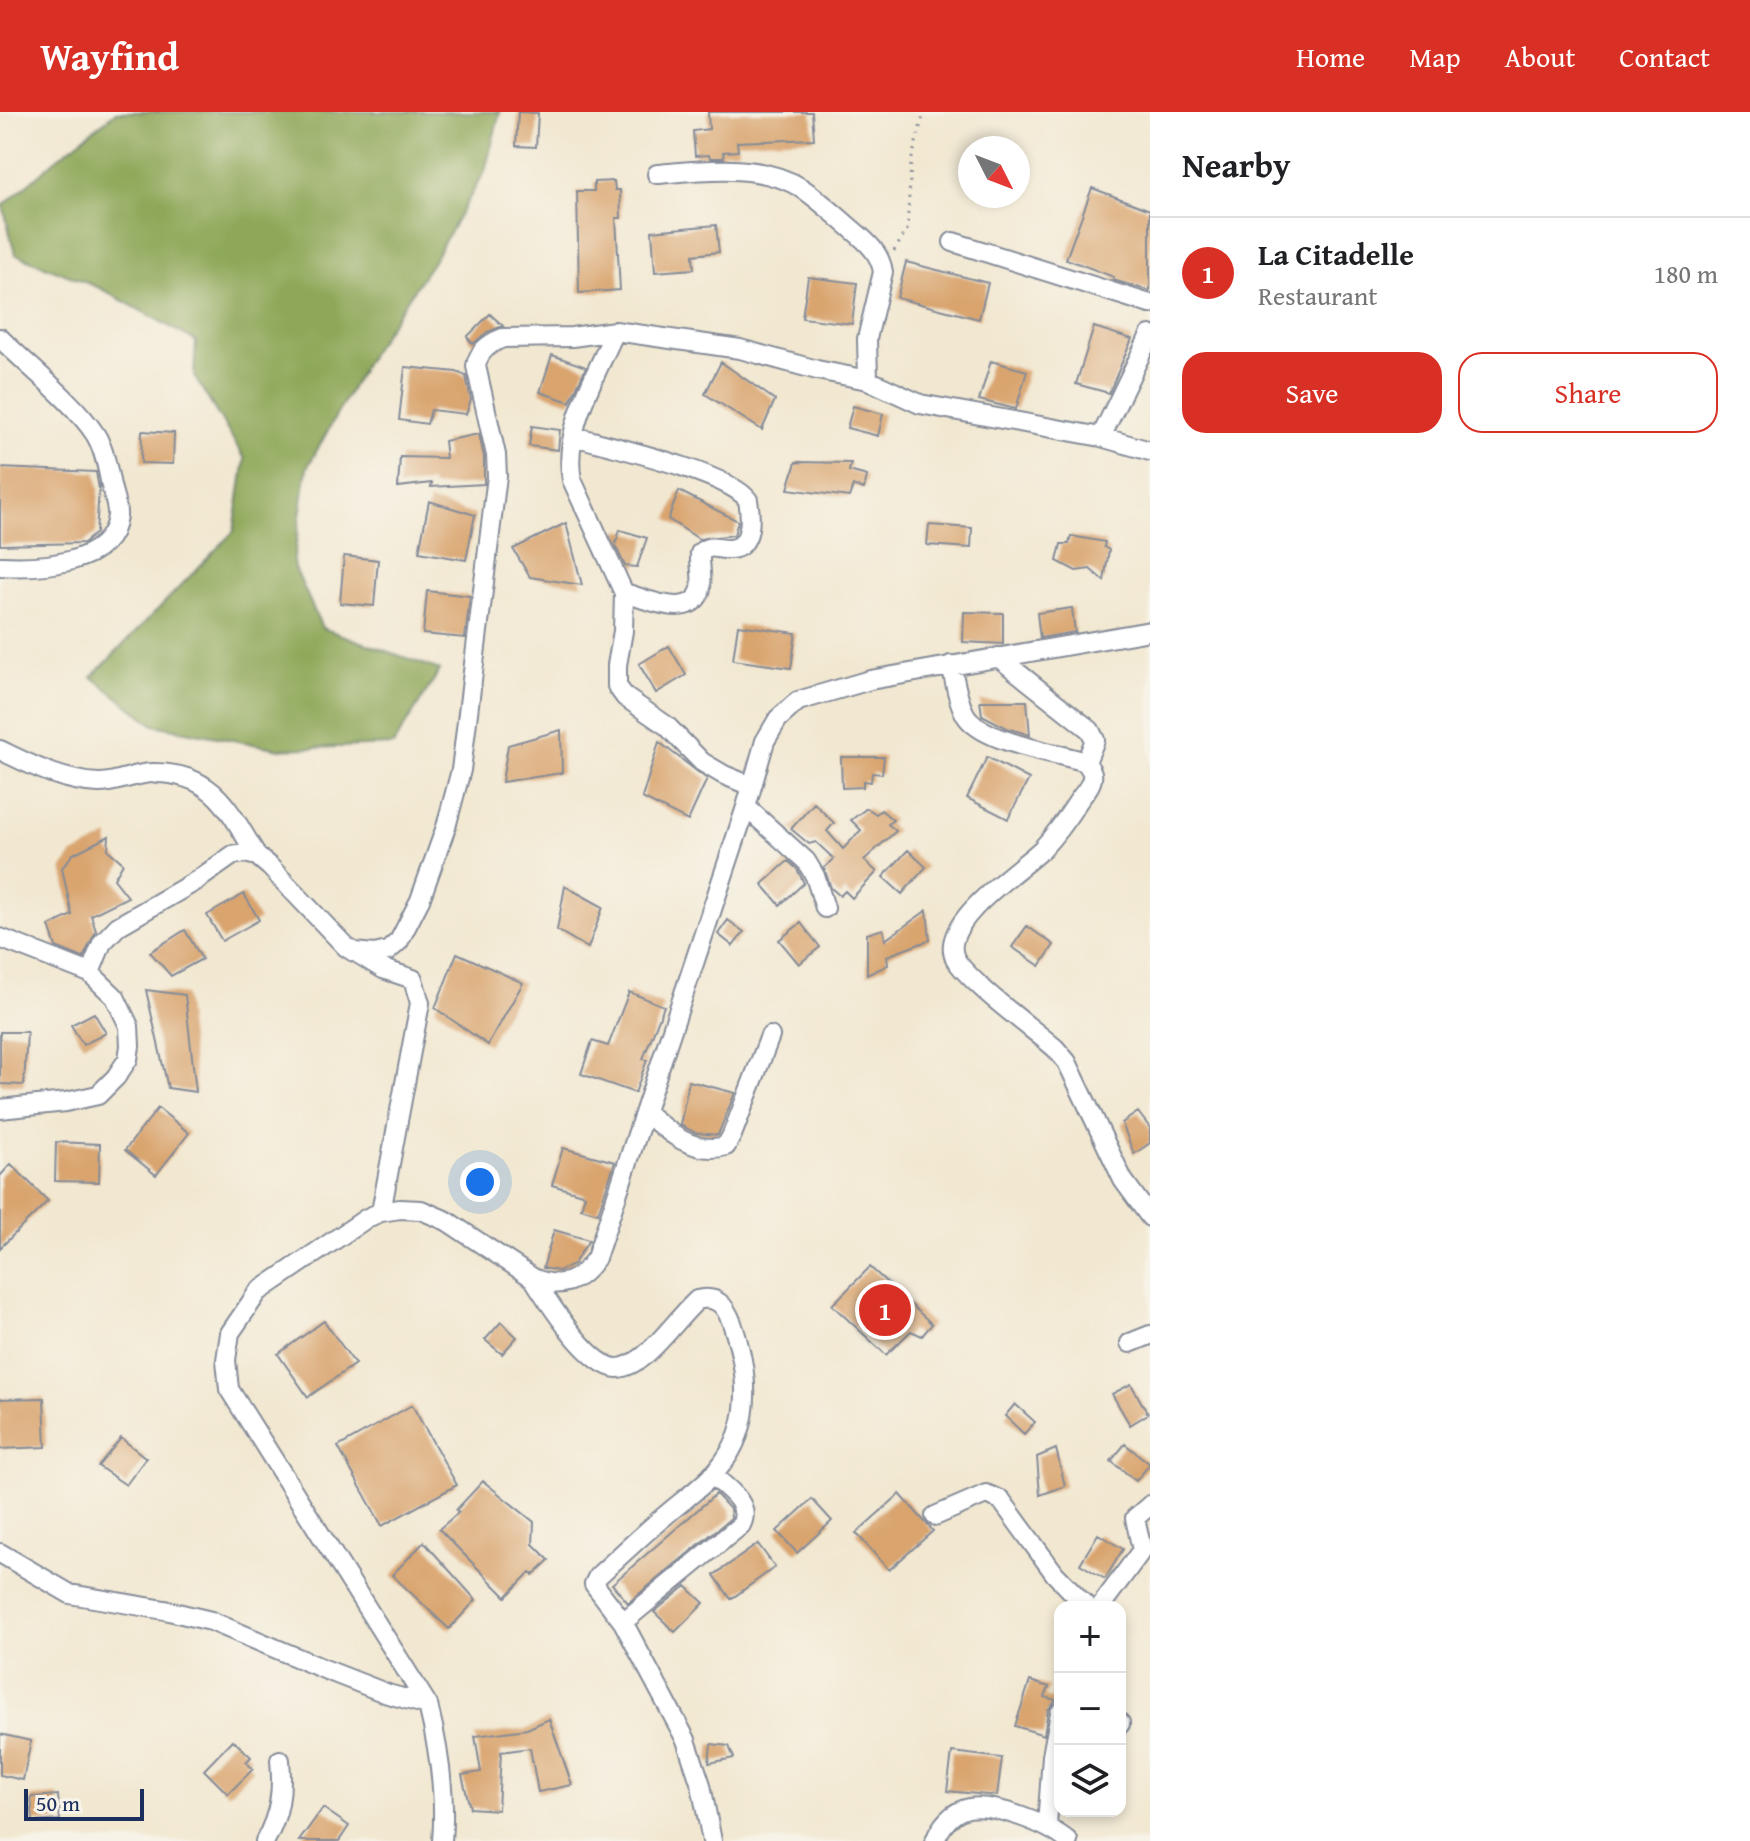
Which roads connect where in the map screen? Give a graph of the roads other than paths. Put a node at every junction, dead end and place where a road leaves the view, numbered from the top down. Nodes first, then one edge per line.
1 (657, 174) dead end
2 (953, 242) dead end
3 (1150, 304) edge
4 (615, 331) junction
5 (1150, 335) edge
6 (0, 338) edge
7 (868, 380) junction
8 (573, 436) junction
9 (1101, 437) junction
10 (1150, 451) edge
11 (0, 566) edge
12 (624, 593) junction
13 (1150, 631) edge
14 (998, 657) junction
15 (951, 665) junction
16 (0, 750) edge
17 (1086, 762) junction
18 (751, 786) junction
19 (746, 807) junction
20 (257, 856) junction
21 (825, 908) dead end
22 (0, 938) edge
23 (354, 952) junction
24 (90, 973) junction
25 (770, 1036) dead end
26 (0, 1109) edge
27 (645, 1112) junction
28 (381, 1212) junction
29 (1150, 1217) edge
30 (533, 1278) junction
31 (1150, 1335) edge
32 (1130, 1343) dead end
33 (712, 1475) junction
34 (1150, 1505) edge
35 (935, 1516) dead end
36 (0, 1553) edge
37 (1081, 1601) edge
38 (1104, 1601) edge
39 (623, 1622) junction
40 (428, 1705) junction
41 (1054, 1745) edge
42 (280, 1760) dead end
43 (1047, 1826) junction
44 (265, 1841) edge
45 (442, 1841) edge
46 (712, 1841) edge
47 (935, 1841) edge
48 (1068, 1841) edge

1 - 7 street
2 - 3 street
4 - 7 street
4 - 8 street
4 - 23 street
5 - 9 street
6 - 11 street
7 - 9 street
8 - 12 street
8 - 12 street
9 - 10 street
12 - 18 street
13 - 14 street
14 - 15 street
14 - 17 street
15 - 17 street
15 - 18 street
16 - 20 street
17 - 29 street
18 - 19 street
19 - 21 street
19 - 27 street
20 - 23 street
20 - 24 street
22 - 24 street
23 - 28 street
24 - 26 street
25 - 27 street
27 - 30 street
28 - 30 street
28 - 40 street
30 - 33 street
31 - 32 street
33 - 39 street
33 - 39 street
34 - 38 street
35 - 37 street
36 - 40 street
39 - 46 street
40 - 45 street
41 - 43 street
42 - 44 street
43 - 47 street
43 - 48 street

